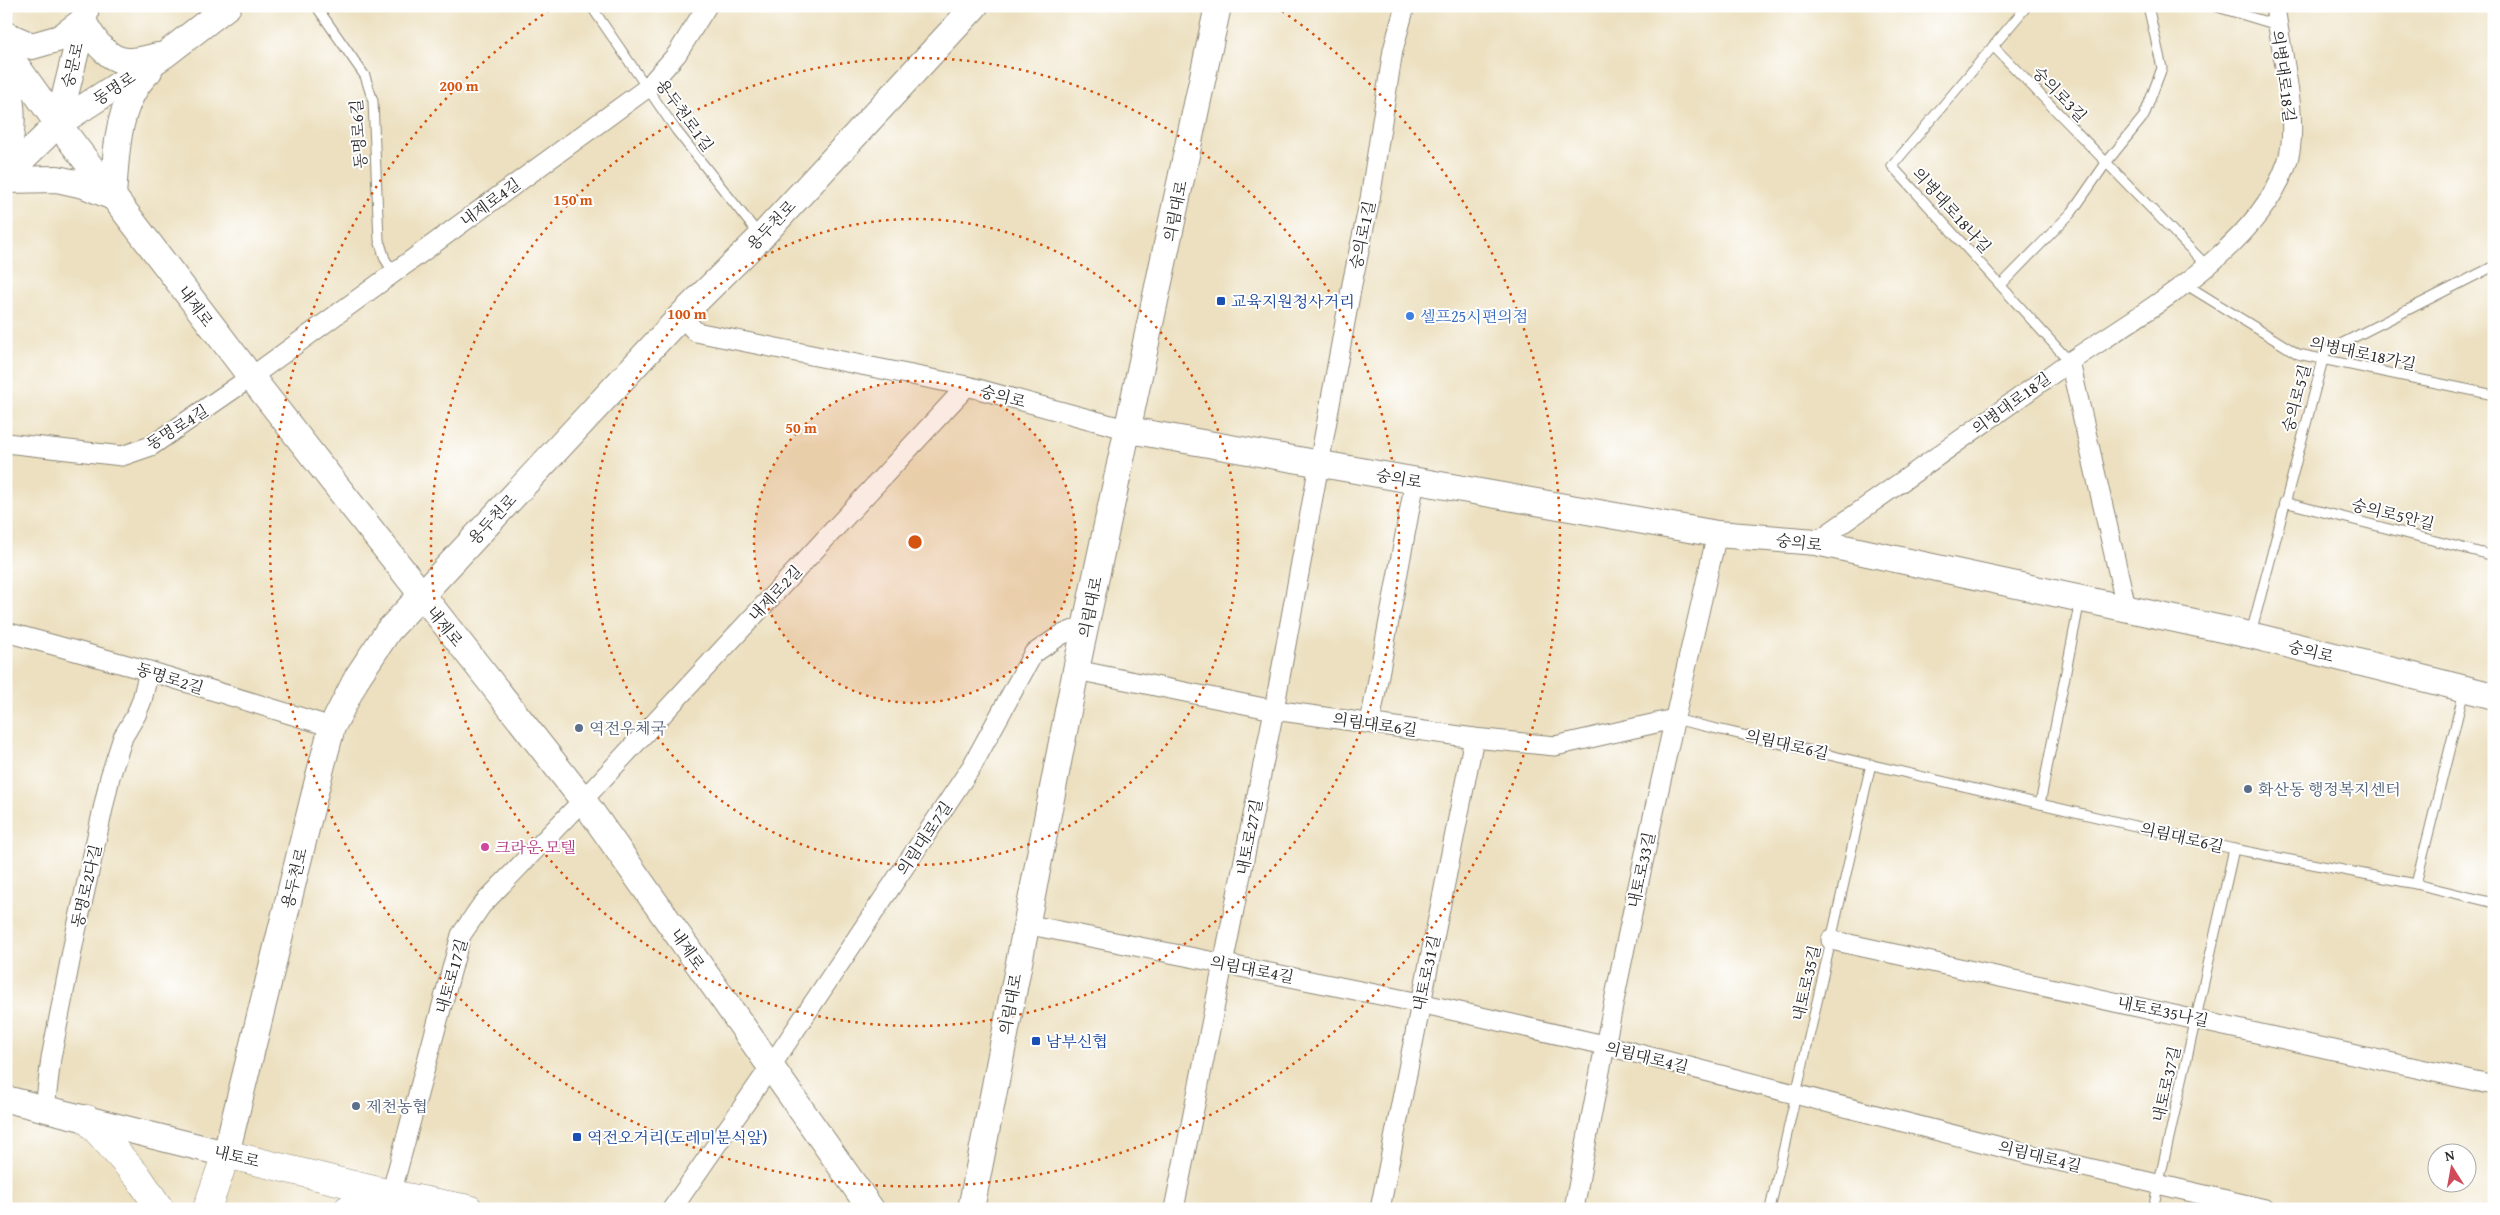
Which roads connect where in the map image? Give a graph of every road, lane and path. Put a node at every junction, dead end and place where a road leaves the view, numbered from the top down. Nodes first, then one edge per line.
1 (228, 6) edge
2 (316, 6) edge
3 (591, 6) edge
4 (707, 6) edge
5 (975, 6) edge
6 (1218, 6) edge
7 (1406, 6) edge
8 (2027, 6) edge
9 (2148, 6) edge
10 (2214, 6) edge
11 (85, 14) edge
12 (2276, 16) edge
13 (6, 35) edge
14 (1993, 46) junction
15 (6, 51) edge
16 (166, 54) junction
17 (6, 81) edge
18 (647, 88) junction
19 (58, 124) junction
20 (6, 159) edge
21 (2106, 163) junction
22 (6, 175) edge
23 (6, 180) edge
24 (114, 197) junction
25 (761, 237) junction
26 (2207, 266) junction
27 (2494, 266) edge
28 (393, 272) junction
29 (2185, 284) junction
30 (2001, 285) junction
31 (681, 316) junction
32 (2322, 360) junction
33 (2070, 362) junction
34 (251, 378) junction
35 (967, 386) junction
36 (2494, 395) edge
37 (1129, 430) junction
38 (7, 445) edge
39 (1319, 464) junction
40 (1415, 481) junction
41 (2284, 502) junction
42 (1717, 534) junction
43 (1816, 542) junction
44 (2494, 556) edge
45 (421, 596) junction
46 (2080, 600) junction
47 (2127, 611) junction
48 (1086, 625) junction
49 (6, 632) edge
50 (2250, 635) junction
51 (1076, 670) junction
52 (149, 671) junction
53 (2465, 689) junction
54 (2494, 696) edge
55 (1274, 710) junction
56 (1674, 718) junction
57 (1370, 723) junction
58 (332, 727) junction
59 (1474, 738) junction
60 (1871, 764) junction
61 (583, 800) junction
62 (2040, 804) junction
63 (2234, 849) junction
64 (2416, 884) junction
65 (2494, 903) edge
66 (1025, 924) junction
67 (1831, 940) junction
68 (1223, 964) junction
69 (1420, 1003) junction
70 (2196, 1018) junction
71 (1604, 1045) junction
72 (771, 1066) junction
73 (2494, 1085) edge
74 (1796, 1094) junction
75 (6, 1099) edge
76 (45, 1108) junction
77 (86, 1119) junction
78 (226, 1154) junction
79 (2159, 1184) junction
80 (391, 1194) junction
81 (417, 1204) edge
82 (972, 1204) edge
83 (160, 1209) edge
84 (207, 1209) edge
85 (348, 1209) edge
86 (468, 1209) edge
87 (672, 1209) edge
88 (871, 1209) edge
89 (1174, 1209) edge
90 (1380, 1209) edge
91 (1574, 1209) edge
92 (1770, 1209) edge
93 (2153, 1209) edge
94 (2265, 1209) edge

1 - 16 street, 동명로
2 - 28 lane, 동명로6길
3 - 18 lane, 용두천로1길
4 - 18 street, 내제로4길
5 - 25 street, 용두천로
6 - 37 street, 의림대로
7 - 39 street, 숭의로1길
8 - 14 lane, 의병대로18나길
9 - 21 lane
10 - 12 lane
11 - 13 street
11 - 16 street
11 - 19 street, 숭문로
12 - 26 street, 의병대로18길
14 - 21 lane, 숭의로3길
14 - 30 lane, 의병대로18나길
15 - 19 street, 내제로
16 - 19 street, 동명로
16 - 24 street
17 - 20 street
18 - 25 lane, 용두천로1길
18 - 28 street, 내제로4길
19 - 22 street, 동명로
19 - 24 street, 내제로
21 - 26 lane
21 - 30 lane
23 - 24 street
24 - 34 street, 내제로
25 - 31 street, 용두천로
26 - 29 street, 의병대로18길
27 - 32 lane, 숭의로5길
28 - 34 street, 내제로4길
29 - 32 lane, 의병대로18가길
29 - 33 street, 의병대로18길
30 - 33 lane, 의병대로18나길
31 - 35 street, 숭의로
31 - 45 street, 용두천로
32 - 36 lane, 의병대로18가길
32 - 41 lane, 숭의로5길
33 - 43 street, 의병대로18길
33 - 47 street
34 - 38 street, 동명로4길
34 - 45 street, 내제로
35 - 37 street, 숭의로
35 - 61 street, 내제로2길
37 - 39 street, 숭의로
37 - 48 street, 의림대로
39 - 40 street, 숭의로
39 - 55 street, 내토로27길
40 - 42 street, 숭의로
40 - 57 street
41 - 44 lane, 숭의로5안길
41 - 50 lane, 숭의로5길
42 - 43 street, 숭의로
42 - 56 street, 내토로33길
43 - 46 street, 숭의로
45 - 58 street, 용두천로
45 - 61 street, 내제로
46 - 47 street, 숭의로
46 - 62 lane
47 - 50 street, 숭의로
48 - 51 street, 의림대로
48 - 72 street, 의림대로7길
49 - 52 street, 동명로2길
50 - 53 street, 숭의로
51 - 55 street, 의림대로6길
51 - 66 street, 의림대로
52 - 58 street, 동명로2길
52 - 76 street, 동명로2다길
53 - 54 street, 숭의로
53 - 64 lane
55 - 57 street, 의림대로6길
55 - 68 street, 내토로27길
56 - 59 street, 의림대로6길
56 - 60 lane, 의림대로6길
56 - 71 street, 내토로33길
57 - 59 street, 의림대로6길
58 - 78 street, 용두천로
59 - 69 street, 내토로31길
60 - 62 lane, 의림대로6길
60 - 67 lane, 내토로35길
61 - 72 street, 내제로
61 - 80 street, 내토로17길
62 - 63 lane, 의림대로6길
63 - 64 lane, 의림대로6길
63 - 70 lane, 내토로37길
64 - 65 lane, 의림대로6길
66 - 68 street, 의림대로4길
66 - 82 street, 의림대로
67 - 70 street, 내토로35나길
67 - 74 lane, 내토로35길
68 - 69 street, 의림대로4길
68 - 89 street, 내토로27길
69 - 71 street, 의림대로4길
69 - 90 street, 내토로31길
70 - 73 street, 내토로35나길
70 - 79 lane, 내토로37길
71 - 74 street, 의림대로4길
71 - 91 street, 내토로33길
72 - 87 street
72 - 88 street, 내제로
74 - 79 street, 의림대로4길
74 - 92 lane, 내토로35길
75 - 76 street, 내토로
76 - 77 street, 내토로
77 - 78 street, 내토로
77 - 83 main road
78 - 80 main road, 내토로
78 - 84 main road
79 - 93 lane, 내토로37길
79 - 94 street, 의림대로4길
80 - 81 main road, 내토로
80 - 85 main road
81 - 86 main road, 내토로

